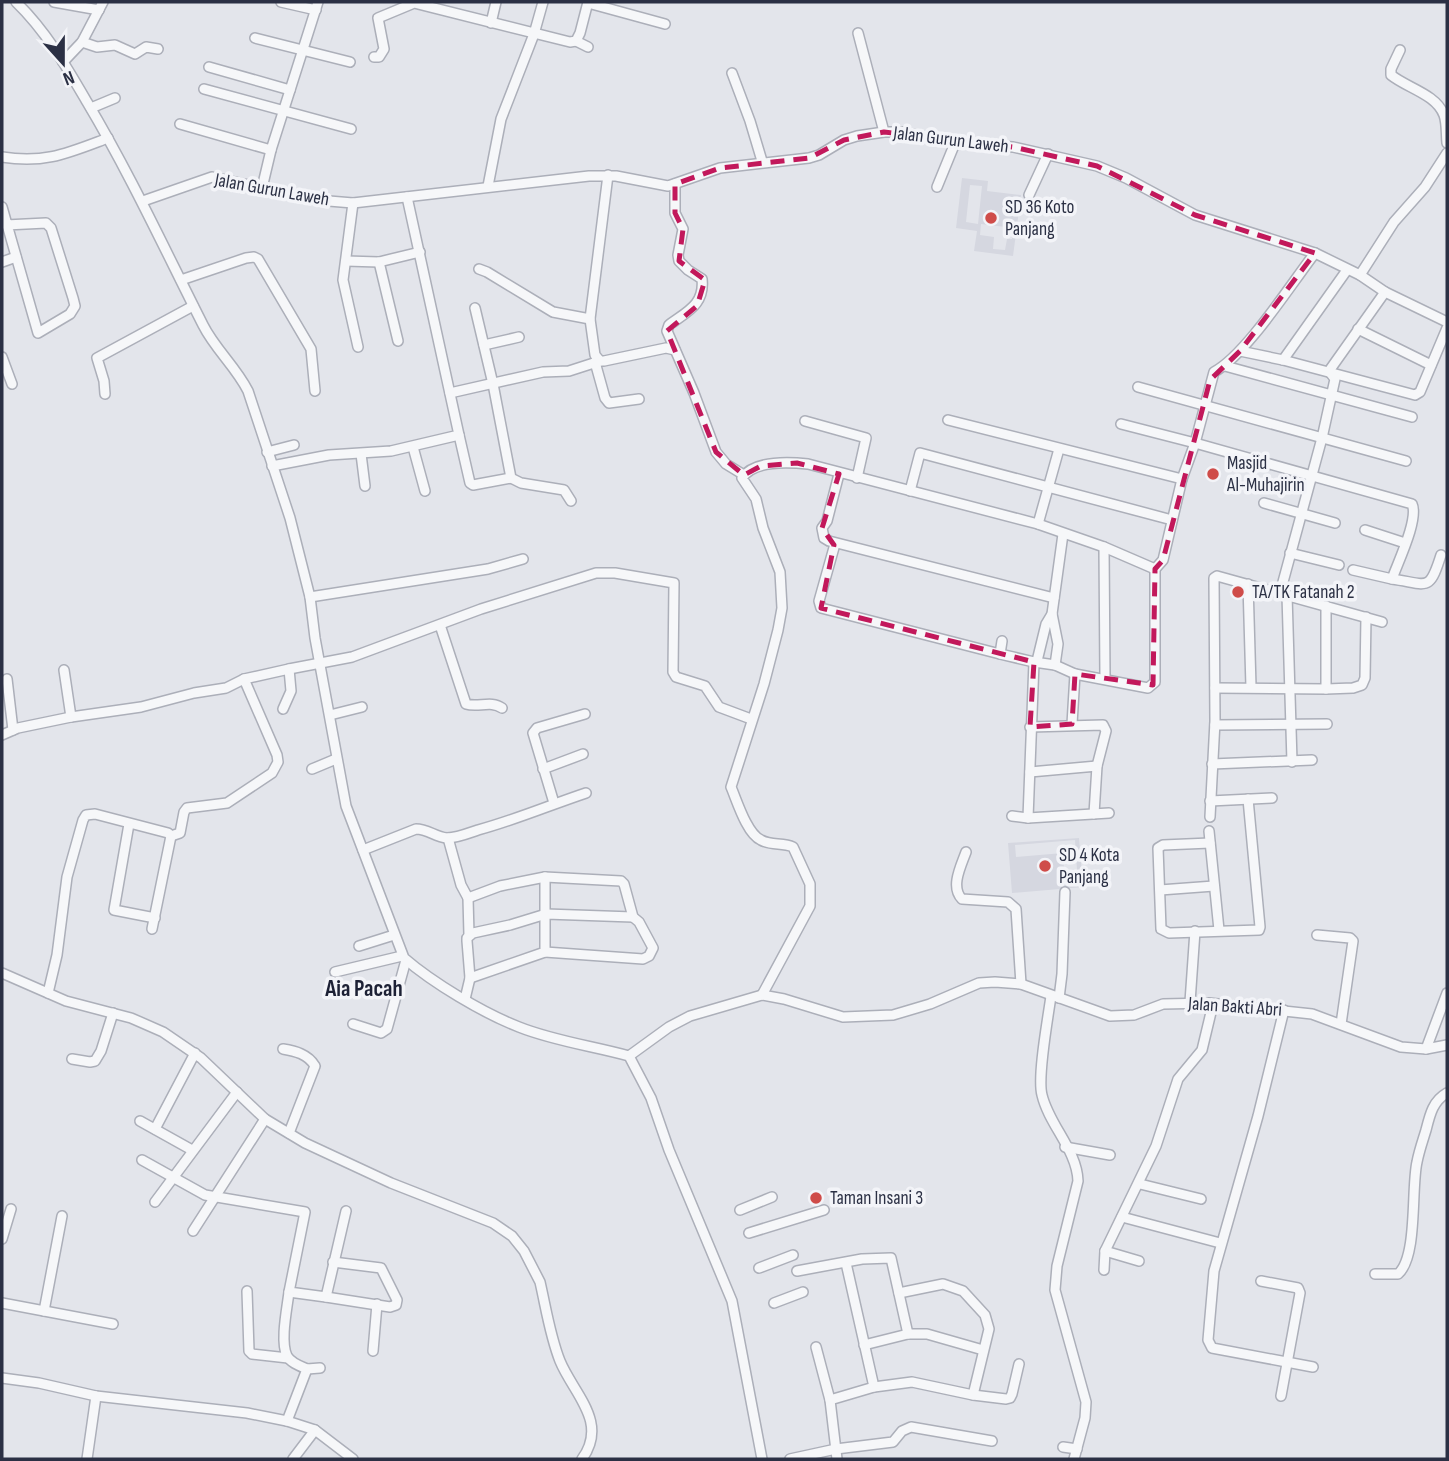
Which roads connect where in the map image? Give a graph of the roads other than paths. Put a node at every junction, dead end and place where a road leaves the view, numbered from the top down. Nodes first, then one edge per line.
1 (16, 2) edge
2 (54, 2) edge
3 (281, 2) edge
4 (496, 2) edge
5 (543, 2) edge
6 (588, 2) edge
7 (101, 6) edge
8 (317, 6) edge
9 (491, 23) junction
10 (665, 24) dead end
11 (858, 33) dead end
12 (534, 34) junction
13 (255, 38) dead end
14 (576, 41) junction
15 (82, 42) junction
16 (588, 47) dead end
17 (302, 48) junction
18 (158, 49) dead end
19 (1400, 50) dead end
20 (374, 57) dead end
21 (63, 62) junction
22 (350, 62) dead end
23 (209, 67) dead end
24 (732, 74) dead end
25 (204, 89) dead end
26 (290, 90) junction
27 (115, 98) dead end
28 (91, 108) junction
29 (283, 111) junction
30 (180, 124) dead end
31 (351, 129) dead end
32 (884, 132) junction
33 (108, 138) junction
34 (955, 143) junction
35 (1447, 143) edge
36 (271, 150) junction
37 (1447, 153) edge
38 (1048, 154) junction
39 (2, 158) edge
40 (762, 162) junction
41 (608, 175) junction
42 (675, 184) junction
43 (488, 186) junction
44 (937, 187) dead end
45 (262, 188) junction
46 (1029, 195) dead end
47 (407, 197) junction
48 (143, 201) junction
49 (353, 203) junction
50 (2, 211) edge
51 (6, 225) junction
52 (420, 252) junction
53 (1315, 253) junction
54 (16, 257) junction
55 (346, 261) junction
56 (2, 262) edge
57 (379, 262) junction
58 (479, 269) dead end
59 (1348, 270) junction
60 (1360, 275) junction
61 (181, 280) junction
62 (1385, 292) junction
63 (194, 306) junction
64 (475, 308) dead end
65 (590, 319) junction
66 (1447, 322) edge
67 (1447, 328) edge
68 (1358, 329) junction
69 (519, 337) dead end
70 (398, 341) dead end
71 (484, 345) junction
72 (358, 347) dead end
73 (674, 350) junction
74 (1240, 351) junction
75 (2, 357) edge
76 (1283, 360) junction
77 (597, 362) junction
78 (1431, 365) junction
79 (1225, 366) junction
80 (1329, 371) junction
81 (12, 384) dead end
82 (493, 384) junction
83 (1138, 387) dead end
84 (315, 391) dead end
85 (450, 393) junction
86 (105, 394) dead end
87 (1331, 396) junction
88 (639, 399) dead end
89 (1205, 404) junction
90 (1412, 416) dead end
91 (948, 420) dead end
92 (805, 421) dead end
93 (1121, 424) dead end
94 (459, 435) junction
95 (1322, 438) junction
96 (1195, 443) junction
97 (294, 445) dead end
98 (413, 447) junction
99 (1059, 449) junction
100 (267, 452) junction
101 (361, 454) junction
102 (1406, 461) dead end
103 (272, 466) junction
104 (839, 474) junction
105 (744, 475) junction
106 (1310, 475) junction
107 (511, 478) junction
108 (857, 478) junction
109 (1182, 479) junction
110 (365, 486) dead end
111 (1050, 486) junction
112 (425, 491) dead end
113 (910, 491) junction
114 (571, 501) dead end
115 (1264, 503) dead end
116 (1300, 513) junction
117 (1172, 520) junction
118 (1335, 523) dead end
119 (1038, 524) junction
120 (1365, 530) dead end
121 (1063, 534) junction
122 (1405, 543) junction
123 (835, 544) junction
124 (1104, 547) junction
125 (1290, 553) junction
126 (1441, 555) dead end
127 (523, 559) dead end
128 (1339, 565) dead end
129 (1155, 569) junction
130 (1353, 570) dead end
131 (1392, 579) junction
132 (1248, 584) junction
133 (1284, 594) junction
134 (310, 597) junction
135 (1054, 598) junction
136 (1326, 606) junction
137 (1052, 614) junction
138 (1366, 617) junction
139 (1382, 622) dead end
140 (440, 625) junction
141 (1002, 641) dead end
142 (1000, 654) junction
143 (1035, 662) junction
144 (321, 663) junction
145 (1055, 665) junction
146 (289, 669) junction
147 (64, 670) dead end
148 (1075, 674) junction
149 (1105, 678) junction
150 (7, 679) dead end
151 (244, 679) junction
152 (1251, 687) junction
153 (1215, 688) junction
154 (1290, 688) junction
155 (1326, 689) junction
156 (362, 706) dead end
157 (502, 708) dead end
158 (283, 709) dead end
159 (584, 714) dead end
160 (330, 715) junction
161 (71, 717) junction
162 (751, 719) junction
163 (1072, 724) junction
164 (1327, 724) dead end
165 (1214, 725) junction
166 (1291, 725) junction
167 (1030, 727) junction
168 (13, 730) junction
169 (2, 735) edge
170 (583, 754) dead end
171 (336, 759) junction
172 (1312, 760) dead end
173 (1292, 762) junction
174 (1212, 764) junction
175 (1097, 766) junction
176 (312, 769) dead end
177 (543, 769) junction
178 (1030, 772) junction
179 (586, 793) dead end
180 (1248, 799) junction
181 (1272, 799) dead end
182 (1210, 801) junction
183 (554, 803) junction
184 (1109, 813) dead end
185 (1094, 814) junction
186 (1012, 816) dead end
187 (1210, 817) dead end
188 (1028, 818) junction
189 (129, 824) junction
190 (1209, 831) dead end
191 (170, 836) junction
192 (448, 838) junction
193 (1210, 843) junction
194 (363, 850) junction
195 (966, 852) dead end
196 (545, 877) junction
197 (1214, 886) junction
198 (1160, 890) junction
199 (1065, 892) dead end
200 (468, 898) junction
201 (546, 914) junction
202 (633, 917) junction
203 (1219, 930) junction
204 (1195, 931) junction
205 (469, 935) junction
206 (1317, 935) dead end
207 (394, 936) junction
208 (359, 946) dead end
209 (545, 952) junction
210 (404, 958) junction
211 (335, 972) dead end
212 (2, 973) edge
213 (470, 978) junction
214 (1021, 984) junction
215 (48, 993) junction
216 (1447, 993) edge
217 (762, 995) junction
218 (1055, 997) junction
219 (465, 999) junction
220 (1190, 1002) junction
221 (1213, 1004) junction
222 (1284, 1010) junction
223 (113, 1013) junction
224 (353, 1024) dead end
225 (1341, 1024) junction
226 (1447, 1045) edge
227 (283, 1049) dead end
228 (1426, 1049) junction
229 (195, 1053) junction
230 (629, 1056) junction
231 (72, 1059) dead end
232 (237, 1092) junction
233 (1447, 1093) edge
234 (265, 1119) junction
235 (140, 1121) dead end
236 (155, 1129) junction
237 (289, 1133) junction
238 (1066, 1147) junction
239 (192, 1150) junction
240 (1110, 1155) dead end
241 (142, 1160) dead end
242 (174, 1177) junction
243 (1140, 1184) junction
244 (214, 1197) junction
245 (772, 1197) dead end
246 (1201, 1199) dead end
247 (155, 1202) dead end
248 (11, 1209) dead end
249 (740, 1210) dead end
250 (824, 1210) dead end
251 (346, 1211) dead end
252 (62, 1216) dead end
253 (1122, 1217) junction
254 (193, 1231) dead end
255 (748, 1233) dead end
256 (2, 1238) edge
257 (1220, 1244) junction
258 (1105, 1251) junction
259 (793, 1255) dead end
260 (1139, 1261) dead end
261 (333, 1262) junction
262 (846, 1263) junction
263 (759, 1268) dead end
264 (1104, 1270) dead end
265 (797, 1271) dead end
266 (1375, 1274) dead end
267 (1261, 1282) dead end
268 (247, 1291) dead end
269 (289, 1292) junction
270 (803, 1292) dead end
271 (899, 1293) junction
272 (326, 1297) junction
273 (2, 1303) edge
274 (774, 1303) dead end
275 (377, 1304) junction
276 (44, 1311) junction
277 (113, 1324) dead end
278 (908, 1334) junction
279 (864, 1345) junction
280 (816, 1347) dead end
281 (983, 1350) junction
282 (373, 1351) dead end
283 (288, 1358) junction
284 (1288, 1362) junction
285 (1020, 1364) dead end
286 (1314, 1367) dead end
287 (320, 1368) dead end
288 (307, 1369) junction
289 (2, 1378) edge
290 (874, 1387) junction
291 (973, 1395) junction
292 (96, 1396) junction
293 (1281, 1396) dead end
294 (830, 1400) junction
295 (287, 1421) junction
296 (315, 1430) junction
297 (992, 1441) dead end
298 (1063, 1447) dead end
299 (1077, 1449) junction
300 (837, 1454) edge
301 (87, 1459) edge
302 (293, 1459) edge
303 (353, 1459) edge
304 (582, 1459) edge
305 (762, 1459) edge
306 (790, 1459) edge
307 (1074, 1459) edge

1 - 21 street
2 - 7 street
3 - 8 street
4 - 9 street
5 - 12 street
6 - 10 street
6 - 14 street
7 - 15 street
8 - 17 street
9 - 12 street
9 - 20 street
11 - 32 street
12 - 14 street
12 - 43 street
13 - 17 street
14 - 16 street
15 - 18 street
15 - 21 street
17 - 22 street
17 - 26 street
19 - 35 street
21 - 28 street
23 - 26 street
24 - 40 street
25 - 29 street
26 - 29 street
27 - 28 street
28 - 33 street
29 - 31 street
29 - 36 street
30 - 36 street
32 - 34 street, Jalan Gurun Laweh
32 - 40 street, Jalan Gurun Laweh
33 - 39 street
33 - 48 street
34 - 38 street, Jalan Gurun Laweh
34 - 44 street
36 - 45 street
37 - 60 street
38 - 46 street
38 - 53 street, Jalan Gurun Laweh
40 - 42 street, Jalan Gurun Laweh
41 - 42 street, Jalan Gurun Laweh
41 - 43 street, Jalan Gurun Laweh
41 - 65 street
42 - 73 street
43 - 47 street, Jalan Gurun Laweh
45 - 48 street, Jalan Gurun Laweh
45 - 49 street, Jalan Gurun Laweh
47 - 49 street, Jalan Gurun Laweh
47 - 52 street
48 - 61 street
49 - 55 street
50 - 51 street
51 - 54 street
51 - 54 street
52 - 57 street
52 - 85 street
53 - 59 street, Jalan Gurun Laweh
53 - 74 street
54 - 56 street
55 - 57 street
55 - 72 street
57 - 70 street
58 - 65 street
59 - 60 street, Jalan Gurun Laweh
59 - 76 street
60 - 62 street, Jalan Gurun Laweh
61 - 63 street
61 - 84 street
62 - 66 street, Jalan Gurun Laweh
62 - 68 street
63 - 86 street
63 - 100 street
64 - 71 street
65 - 77 street
67 - 78 street
68 - 78 street
68 - 80 street
69 - 71 street
71 - 82 street
73 - 77 street
73 - 105 street
74 - 76 street
74 - 79 street
75 - 81 street
76 - 80 street
77 - 82 street
77 - 88 street
78 - 80 street
79 - 87 street
79 - 89 street
80 - 87 street
82 - 85 street
82 - 107 street
83 - 89 street
85 - 94 street
87 - 90 street
87 - 95 street
89 - 95 street
89 - 96 street
91 - 99 street
92 - 108 street
93 - 96 street
94 - 98 street
94 - 107 street
95 - 102 street
95 - 106 street
96 - 106 street
96 - 109 street
97 - 100 street
98 - 101 street
98 - 112 street
99 - 109 street
99 - 111 street
100 - 103 street
101 - 103 street
101 - 110 street
103 - 134 street
104 - 105 street
104 - 108 street
104 - 123 street
105 - 162 street
106 - 116 street
106 - 122 street
107 - 114 street
108 - 113 street
109 - 117 street
111 - 113 street
111 - 117 street
111 - 119 street
113 - 119 street
115 - 116 street
116 - 118 street
116 - 125 street
117 - 129 street
119 - 121 street
120 - 122 street
121 - 124 street
121 - 135 street
122 - 131 street
123 - 135 street
123 - 142 street
124 - 129 street
124 - 149 street
125 - 128 street
125 - 133 street
126 - 131 street
127 - 134 street
129 - 149 street
130 - 131 street
132 - 133 street
132 - 152 street
132 - 153 street
133 - 136 street
133 - 154 street
134 - 144 street
135 - 137 street
136 - 138 street
136 - 155 street
137 - 143 street
137 - 145 street
138 - 139 street
138 - 155 street
140 - 144 street
140 - 157 street
140 - 162 street
141 - 142 street
142 - 143 street
143 - 145 street
143 - 167 street
144 - 146 street
144 - 160 street
145 - 148 street
146 - 151 street
146 - 158 street
147 - 161 street
148 - 149 street
148 - 163 street
150 - 168 street
151 - 161 street
151 - 191 street
152 - 153 street
152 - 154 street
153 - 165 street
154 - 155 street
154 - 166 street
156 - 160 street
159 - 177 street
160 - 171 street
161 - 168 street
162 - 217 street
163 - 167 street
163 - 175 street
164 - 166 street
165 - 166 street
165 - 174 street
166 - 173 street
167 - 178 street
168 - 169 street
170 - 177 street
171 - 176 street
171 - 194 street
172 - 173 street
173 - 174 street
174 - 182 street
175 - 178 street
175 - 185 street
177 - 183 street
178 - 188 street
179 - 183 street
180 - 181 street
180 - 182 street
180 - 203 street
182 - 187 street
183 - 192 street
184 - 185 street
185 - 188 street
186 - 188 street
189 - 191 street
189 - 191 street
189 - 215 street
190 - 193 street
192 - 194 street
192 - 200 street
193 - 197 street
193 - 198 street
194 - 207 street
195 - 214 street
196 - 200 street
196 - 201 street
196 - 202 street
197 - 198 street
197 - 203 street
198 - 204 street
199 - 218 street
200 - 205 street
201 - 202 street
201 - 205 street
201 - 209 street
202 - 209 street
203 - 204 street
204 - 220 street
205 - 213 street
206 - 225 street
207 - 208 street
207 - 210 street
209 - 213 street
210 - 211 street
210 - 219 street
210 - 224 street
212 - 215 street
213 - 219 street
214 - 217 street, Jalan Bakti Abri
214 - 218 street, Jalan Bakti Abri
215 - 223 street
216 - 228 street
217 - 230 street, Jalan Bakti Abri
218 - 220 street, Jalan Bakti Abri
218 - 238 street
219 - 230 street
220 - 221 street, Jalan Bakti Abri
221 - 222 street, Jalan Bakti Abri
221 - 243 street
222 - 225 street, Jalan Bakti Abri
222 - 257 street
223 - 229 street
223 - 231 street
225 - 228 street, Jalan Bakti Abri
226 - 228 street, Jalan Bakti Abri
227 - 237 street
229 - 232 street
229 - 236 street
230 - 305 street
232 - 234 street
232 - 239 street
233 - 266 street
234 - 237 street
234 - 244 street
235 - 236 street
236 - 239 street
237 - 304 street
238 - 240 street
238 - 299 street
239 - 242 street
241 - 242 street
242 - 244 street
242 - 247 street
243 - 246 street
243 - 253 street
244 - 254 street
244 - 269 street
245 - 249 street
248 - 256 street
250 - 255 street
251 - 261 street
252 - 276 street
253 - 257 street
253 - 258 street
257 - 284 street
258 - 260 street
258 - 264 street
259 - 263 street
261 - 272 street
261 - 275 street
262 - 265 street
262 - 271 street
262 - 279 street
267 - 284 street
268 - 283 street
269 - 272 street
269 - 283 street
270 - 274 street
271 - 278 street
271 - 281 street
272 - 275 street
273 - 276 street
275 - 282 street
276 - 277 street
278 - 279 street
278 - 281 street
279 - 290 street
280 - 294 street
281 - 291 street
283 - 288 street
284 - 286 street
284 - 293 street
285 - 291 street
287 - 288 street
288 - 295 street
289 - 292 street
290 - 291 street
290 - 294 street
292 - 295 street
292 - 301 street
294 - 300 street
295 - 296 street
296 - 302 street
296 - 303 street
297 - 300 street
298 - 299 street
299 - 307 street
300 - 306 street

